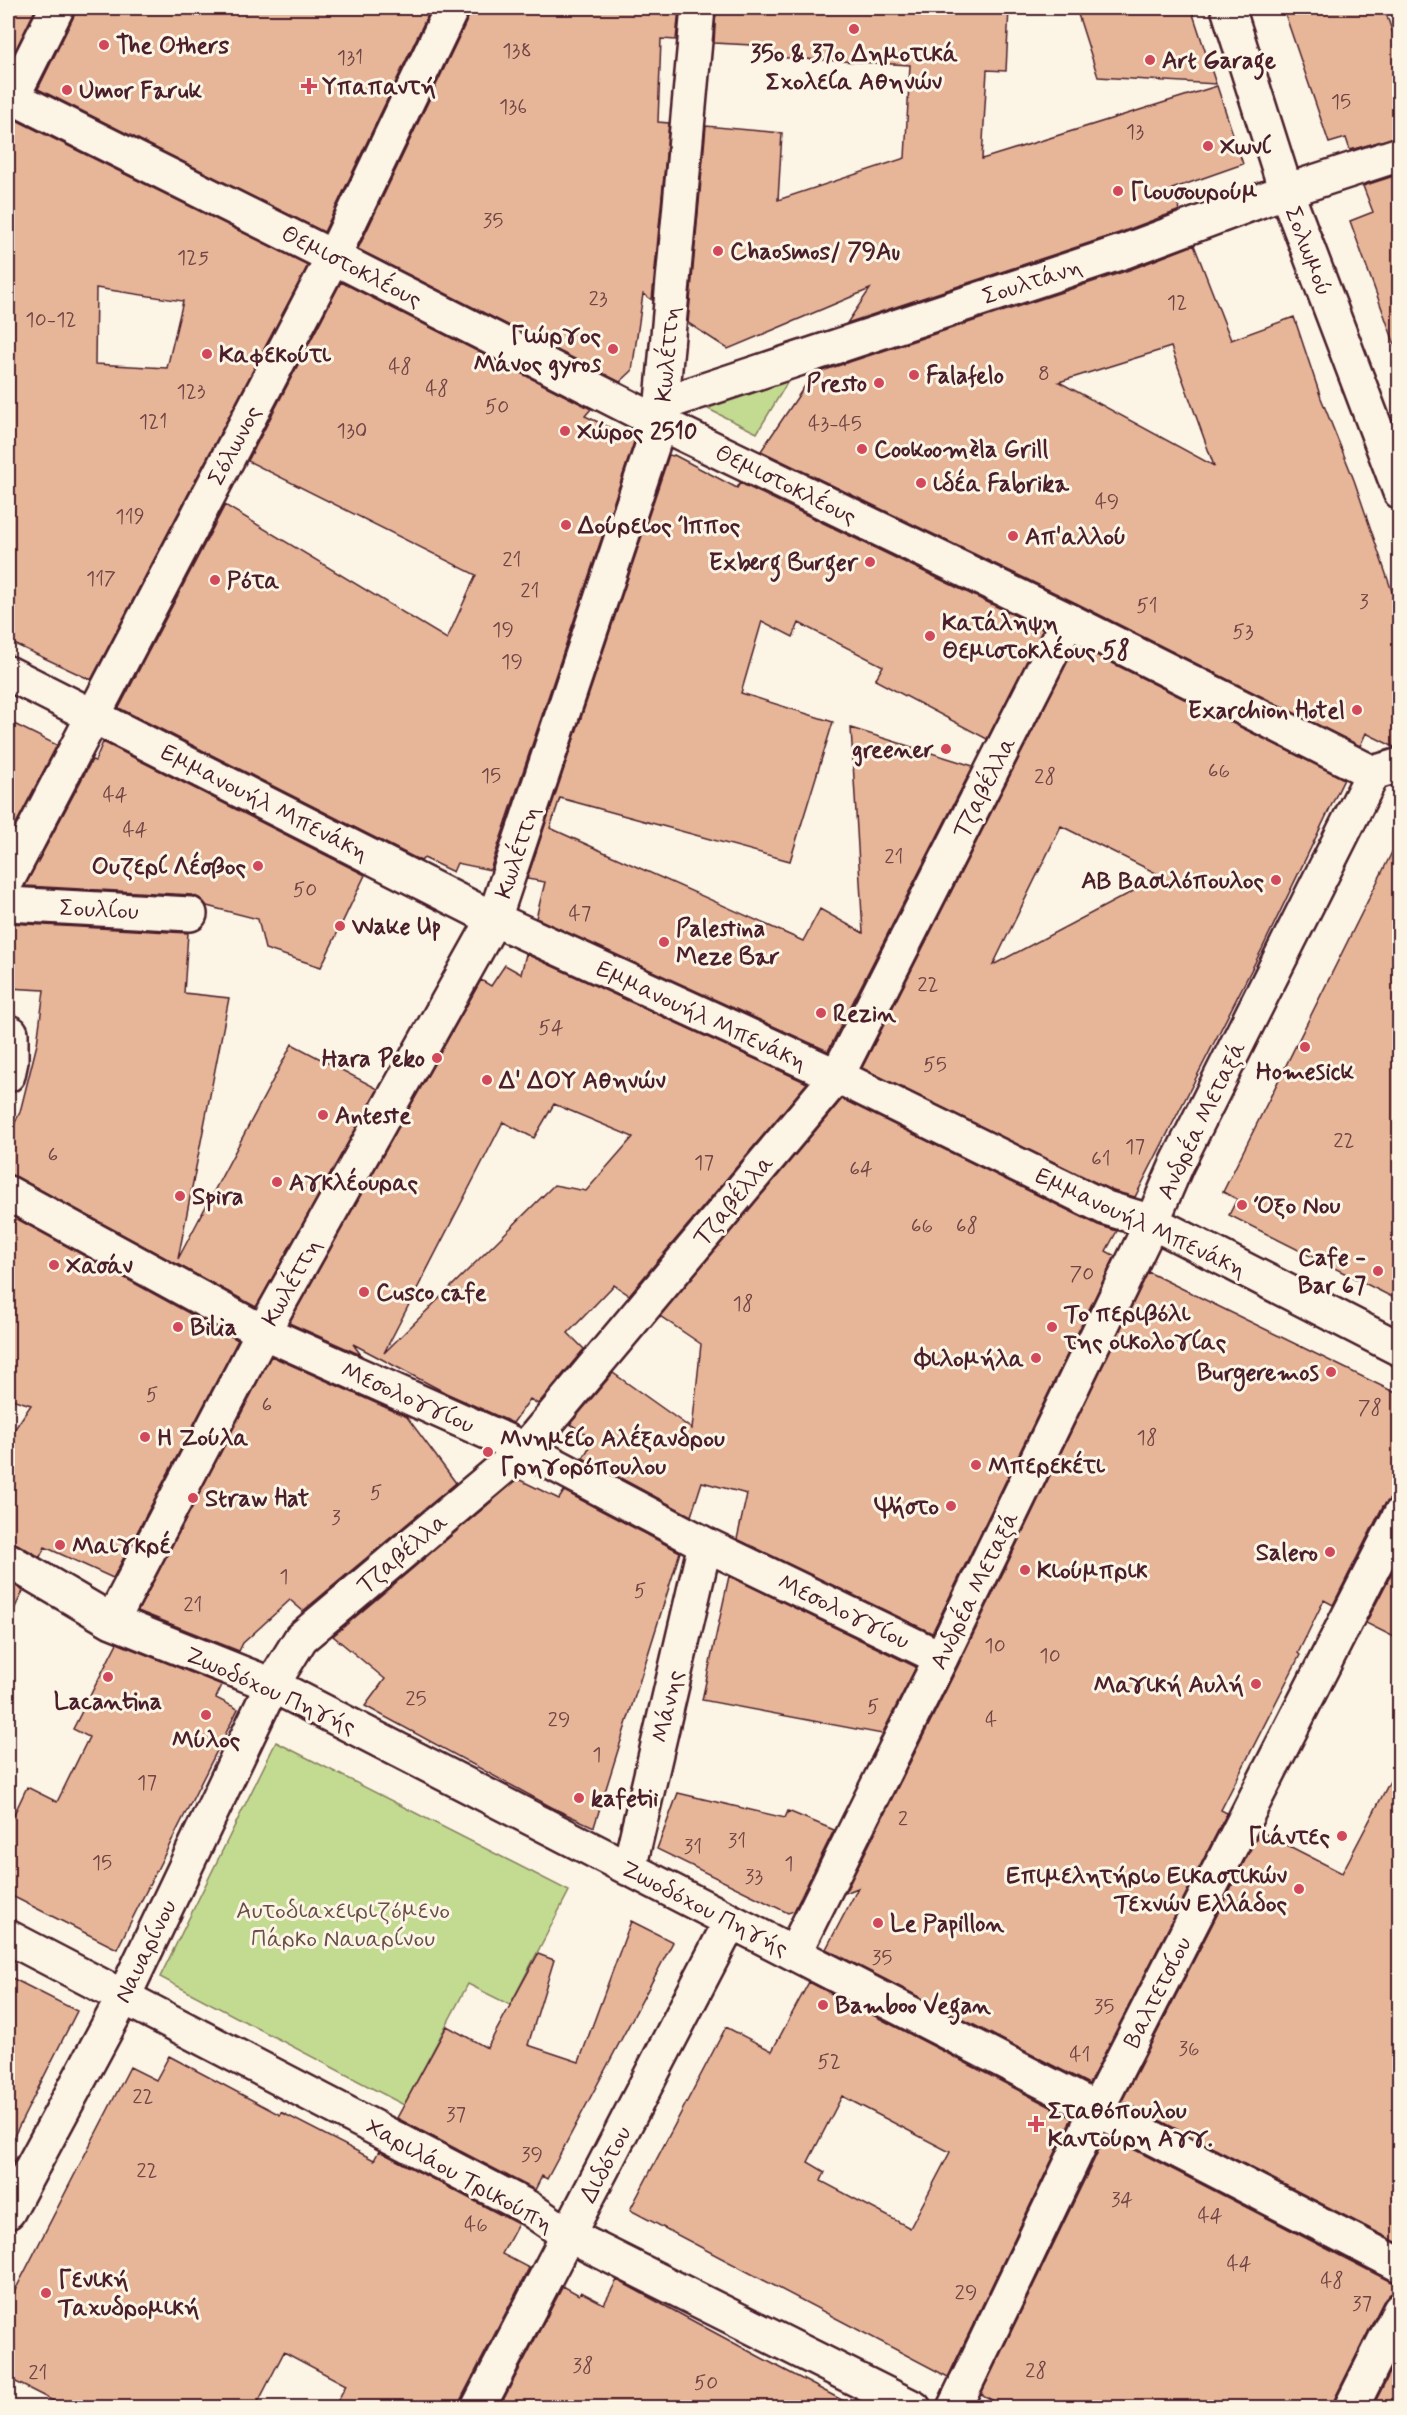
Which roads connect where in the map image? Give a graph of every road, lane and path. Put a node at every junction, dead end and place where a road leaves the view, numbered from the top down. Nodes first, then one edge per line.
1 (57, 8) edge
2 (452, 8) edge
3 (698, 8) edge
4 (1228, 8) edge
5 (10, 97) edge
6 (1400, 154) edge
7 (1286, 191) junction
8 (333, 257) junction
9 (661, 413) junction
10 (1400, 492) edge
11 (1068, 620) junction
12 (8, 673) edge
13 (93, 715) junction
14 (1386, 769) edge
15 (8, 879) edge
16 (8, 904) edge
17 (190, 914) dead end
18 (494, 919) junction
19 (8, 1032) edge
20 (8, 1075) edge
21 (837, 1076) junction
22 (8, 1193) edge
23 (1152, 1222) junction
24 (263, 1332) junction
25 (1400, 1349) edge
26 (525, 1449) junction
27 (1400, 1515) edge
28 (705, 1544) junction
29 (8, 1560) edge
30 (112, 1621) junction
31 (941, 1658) junction
32 (272, 1685) junction
33 (629, 1869) junction
34 (732, 1921) junction
35 (8, 1937) edge
36 (794, 1953) junction
37 (123, 1998) junction
38 (1098, 2109) junction
39 (8, 2212) edge
40 (568, 2235) junction
41 (1400, 2265) edge
42 (1400, 2310) edge
43 (478, 2408) edge
44 (914, 2408) edge
45 (954, 2408) edge
46 (1351, 2408) edge

1 - 5 street
2 - 8 street, Σόλωνος
3 - 9 street, Κωλέττη
4 - 7 street, Σολωμού
5 - 8 street, Θεμιστοκλέους
6 - 7 street, Σουλτάνη
7 - 9 street, Σουλτάνη
7 - 10 street, Σολωμού
8 - 9 street, Θεμιστοκλέους
8 - 13 street, Σόλωνος
9 - 11 street, Θεμιστοκλέους
9 - 18 street, Κωλέττη
11 - 14 street, Θεμιστοκλέους
11 - 21 street, Τζαβέλλα
12 - 13 street, Εμμανουήλ Μπενάκη
13 - 15 street, Σόλωνος
13 - 18 street, Εμμανουήλ Μπενάκη
14 - 23 street, Ανδρέα Μεταξά
16 - 17 street, Σουλίου
18 - 21 street, Εμμανουήλ Μπενάκη
18 - 24 street, Κωλέττη
19 - 20 street
21 - 23 street, Εμμανουήλ Μπενάκη
21 - 26 street, Τζαβέλλα
22 - 24 street, Μεσολογγίου
23 - 25 street, Εμμανουήλ Μπενάκη
23 - 31 street, Ανδρέα Μεταξά
24 - 26 street, Μεσολογγίου
24 - 30 street, Κωλέττη
26 - 28 street, Μεσολογγίου
26 - 32 street, Τζαβέλλα
27 - 38 street, Βαλτετσίου
28 - 31 street, Μεσολογγίου
28 - 33 street, Μάνης
29 - 30 street, Ζωοδόχου Πηγής
30 - 32 street, Ζωοδόχου Πηγής
31 - 36 street, Ανδρέα Μεταξά
32 - 33 street, Ζωοδόχου Πηγής
32 - 37 street, Ναυαρίνου
33 - 34 street, Ζωοδόχου Πηγής
34 - 36 street, Ζωοδόχου Πηγής
34 - 40 street, Διδότου
35 - 37 street, Χαριλάου Τρικούπη
36 - 38 street, Ζωοδόχου Πηγής
37 - 39 street, Ναυαρίνου
37 - 40 street, Χαριλάου Τρικούπη
38 - 41 street, Ζωοδόχου Πηγής
38 - 45 street, Βαλτετσίου
40 - 43 street, Διδότου
40 - 44 street, Χαριλάου Τρικούπη
42 - 46 street

